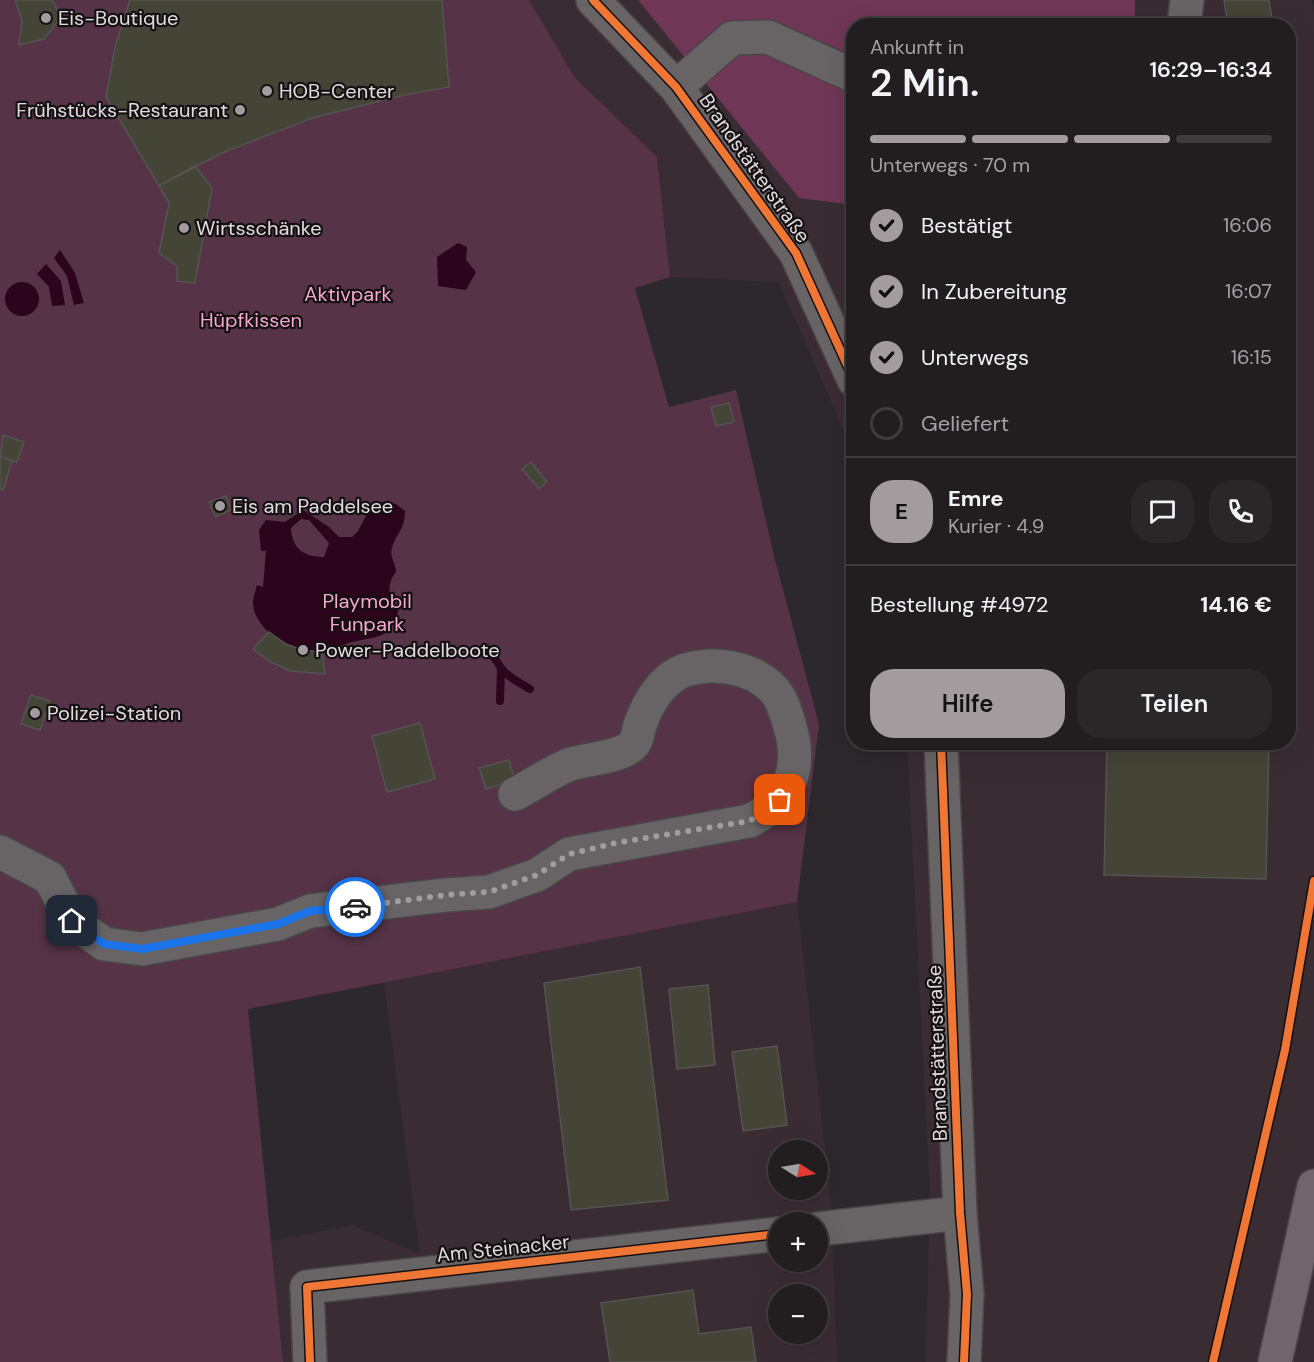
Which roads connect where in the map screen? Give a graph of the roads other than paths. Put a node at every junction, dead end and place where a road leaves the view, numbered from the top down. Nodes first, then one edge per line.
1 (593, 0) edge
2 (1186, 0) edge
3 (1185, 18) edge
4 (846, 72) edge
5 (676, 87) junction
6 (846, 362) edge
7 (941, 750) edge
8 (515, 794) dead end
9 (0, 852) edge
10 (1314, 1186) edge
11 (960, 1213) junction
12 (828, 1228) edge
13 (768, 1235) edge
14 (310, 1362) edge
15 (964, 1362) edge
16 (1275, 1362) edge

1 - 5 street, Brandstätterstraße
2 - 3 street
4 - 5 street
5 - 6 street, Brandstätterstraße
7 - 11 street, Brandstätterstraße
8 - 9 street
10 - 16 main road
11 - 12 street
11 - 15 street, Brandstätterstraße
13 - 14 street, Am Steinacker

